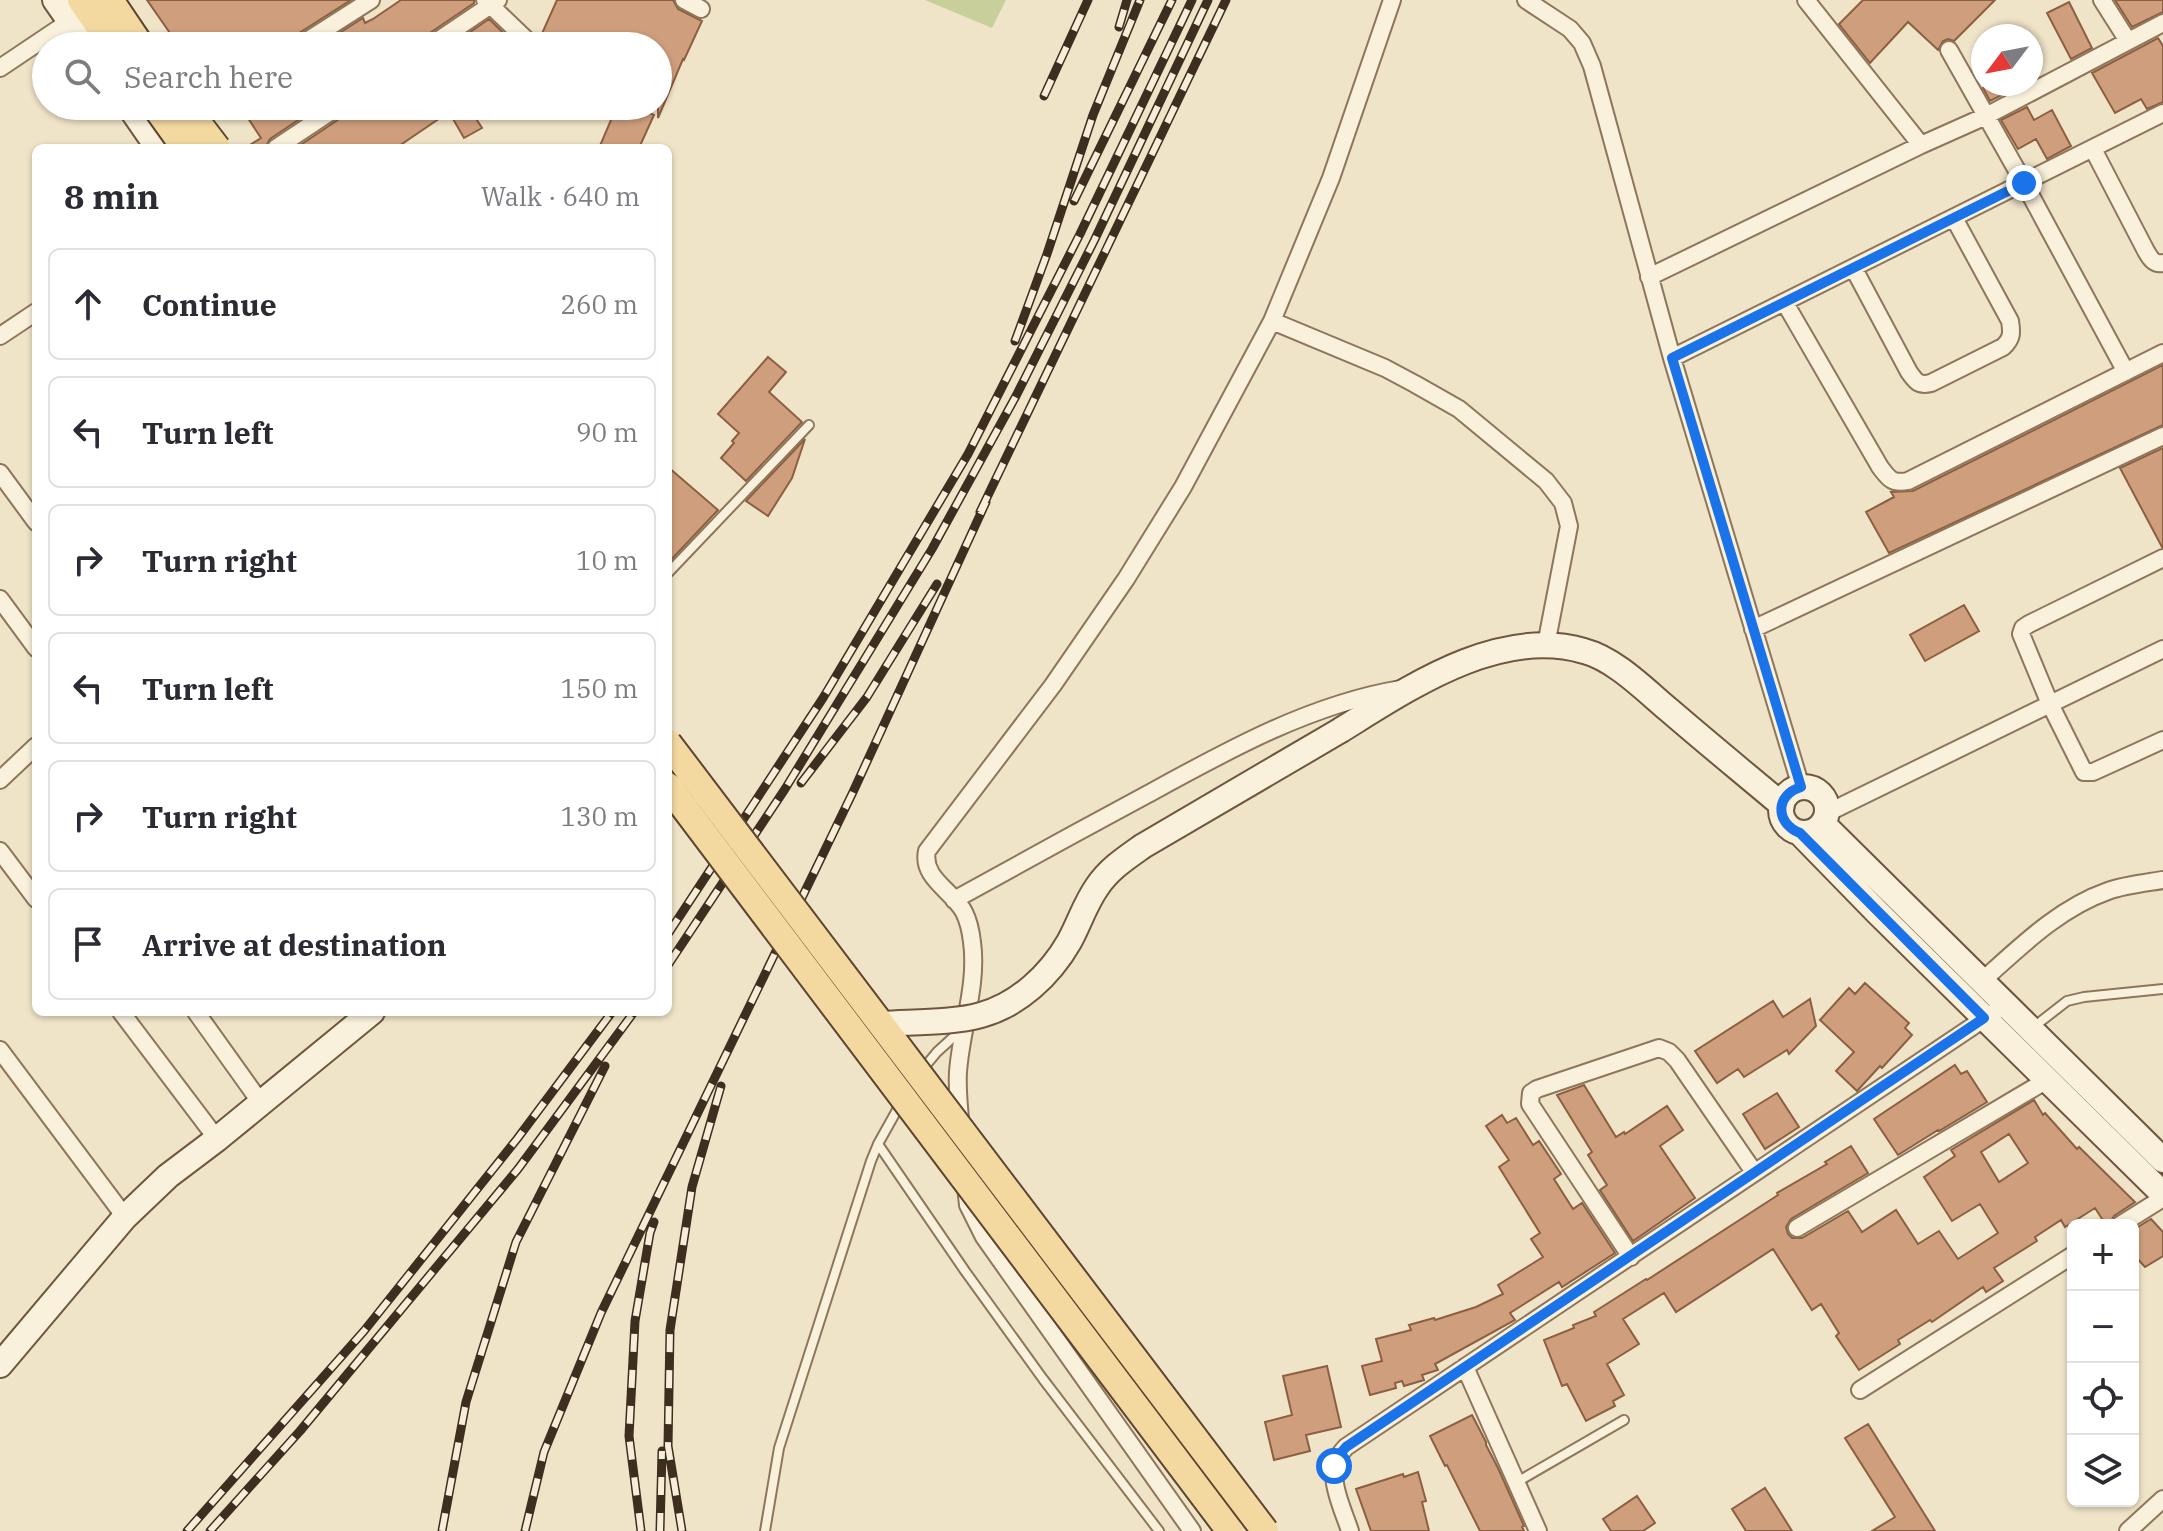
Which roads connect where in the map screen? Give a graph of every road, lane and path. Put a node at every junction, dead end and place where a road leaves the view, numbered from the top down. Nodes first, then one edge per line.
1 (55, 0) edge
2 (110, 0) edge
3 (371, 0) edge
4 (684, 0) edge
5 (1392, 0) edge
6 (1806, 0) edge
7 (2102, 0) edge
8 (491, 2) edge
9 (1536, 3) edge
10 (701, 9) dead end
11 (75, 11) edge
12 (2163, 23) edge
13 (47, 32) edge
14 (82, 32) edge
15 (98, 32) edge
16 (132, 32) edge
17 (321, 32) edge
18 (449, 32) edge
19 (520, 32) edge
20 (2128, 41) junction
21 (32, 44) edge
22 (1949, 50) dead end
23 (0, 68) edge
24 (2163, 113) edge
25 (1986, 116) junction
26 (139, 120) edge
27 (165, 120) edge
28 (188, 120) edge
29 (196, 120) edge
30 (318, 120) edge
31 (156, 144) edge
32 (182, 144) edge
33 (214, 144) edge
34 (282, 144) edge
35 (1921, 145) junction
36 (2093, 149) junction
37 (2024, 183) junction
38 (1954, 218) junction
39 (2163, 263) edge
40 (1854, 269) junction
41 (1649, 277) junction
42 (1785, 303) junction
43 (32, 315) edge
44 (1272, 321) junction
45 (0, 336) edge
46 (2163, 353) edge
47 (1672, 358) junction
48 (2126, 372) junction
49 (809, 425) dead end
50 (2163, 436) edge
51 (0, 473) edge
52 (32, 517) edge
53 (2163, 558) edge
54 (672, 569) edge
55 (0, 599) edge
56 (1753, 629) junction
57 (32, 643) edge
58 (1546, 645) junction
59 (2163, 649) edge
60 (1411, 687) junction
61 (2050, 704) junction
62 (2163, 740) edge
63 (672, 748) edge
64 (32, 750) edge
65 (0, 780) edge
66 (1801, 787) junction
67 (672, 791) edge
68 (1782, 805) junction
69 (1825, 818) junction
70 (1800, 833) junction
71 (0, 851) edge
72 (2163, 880) edge
73 (32, 894) edge
74 (954, 900) junction
75 (1982, 981) junction
76 (2163, 989) edge
77 (2006, 1004) junction
78 (124, 1016) edge
79 (199, 1016) edge
80 (367, 1016) edge
81 (1984, 1018) junction
82 (882, 1024) junction
83 (964, 1028) junction
84 (2031, 1029) junction
85 (0, 1050) edge
86 (2047, 1080) junction
87 (261, 1103) junction
88 (217, 1139) junction
89 (878, 1144) junction
90 (2163, 1160) edge
91 (1754, 1172) junction
92 (2163, 1196) edge
93 (125, 1217) junction
94 (2129, 1219) edge
95 (1797, 1228) dead end
96 (1631, 1257) junction
97 (2067, 1259) edge
98 (0, 1365) edge
99 (1465, 1367) junction
100 (1860, 1390) dead end
101 (1624, 1420) dead end
102 (1516, 1483) junction
103 (2163, 1499) edge
104 (765, 1531) edge
105 (1159, 1531) edge
106 (1192, 1531) edge
107 (1230, 1531) edge
108 (1265, 1531) edge
109 (1350, 1531) edge
110 (1538, 1531) edge
111 (2128, 1531) edge

1 - 11 main road
2 - 16 main road
3 - 17 street
4 - 10 street
5 - 44 street
6 - 35 street
7 - 20 street
8 - 18 street
8 - 19 street
9 - 41 street
11 - 13 street
11 - 14 main road
11 - 15 main road
12 - 20 street
20 - 25 street
21 - 23 street
22 - 25 street
24 - 36 street
25 - 35 street
25 - 37 street
26 - 31 main road
27 - 32 main road, bridge
28 - 31 street
29 - 33 main road, bridge
30 - 34 street
35 - 41 street
36 - 37 street
36 - 39 street
37 - 38 street
37 - 48 street
38 - 40 street
38 - 40 street
40 - 42 street
41 - 47 street
42 - 47 street
42 - 48 street
43 - 45 street
44 - 58 street
44 - 74 street
46 - 48 street
47 - 56 street
49 - 54 lane
50 - 56 street
51 - 52 street
53 - 61 street
55 - 57 street
56 - 66 street
58 - 60 main road
58 - 68 main road
59 - 61 street
60 - 74 street
60 - 82 main road, bridge
61 - 62 street
61 - 69 street
63 - 82 main road, bridge
64 - 65 street
66 - 68 main road
66 - 69 main road
67 - 107 main road, bridge
68 - 70 main road
69 - 70 main road
69 - 75 main road
70 - 81 main road
71 - 73 street
72 - 75 street
74 - 83 street
75 - 77 main road
76 - 84 lane
77 - 81 street
77 - 84 main road
78 - 88 street
79 - 87 street
80 - 87 main road
81 - 86 main road
81 - 91 street
82 - 108 main road, bridge
83 - 89 lane
83 - 106 street
84 - 90 main road
85 - 93 street
86 - 92 main road
86 - 95 street
87 - 88 main road
88 - 93 main road
89 - 104 lane
89 - 105 lane
91 - 96 street
91 - 96 street
92 - 94 street
93 - 98 main road
96 - 99 street
97 - 100 street
99 - 102 street
99 - 109 street
101 - 102 lane
102 - 110 street
103 - 111 street

